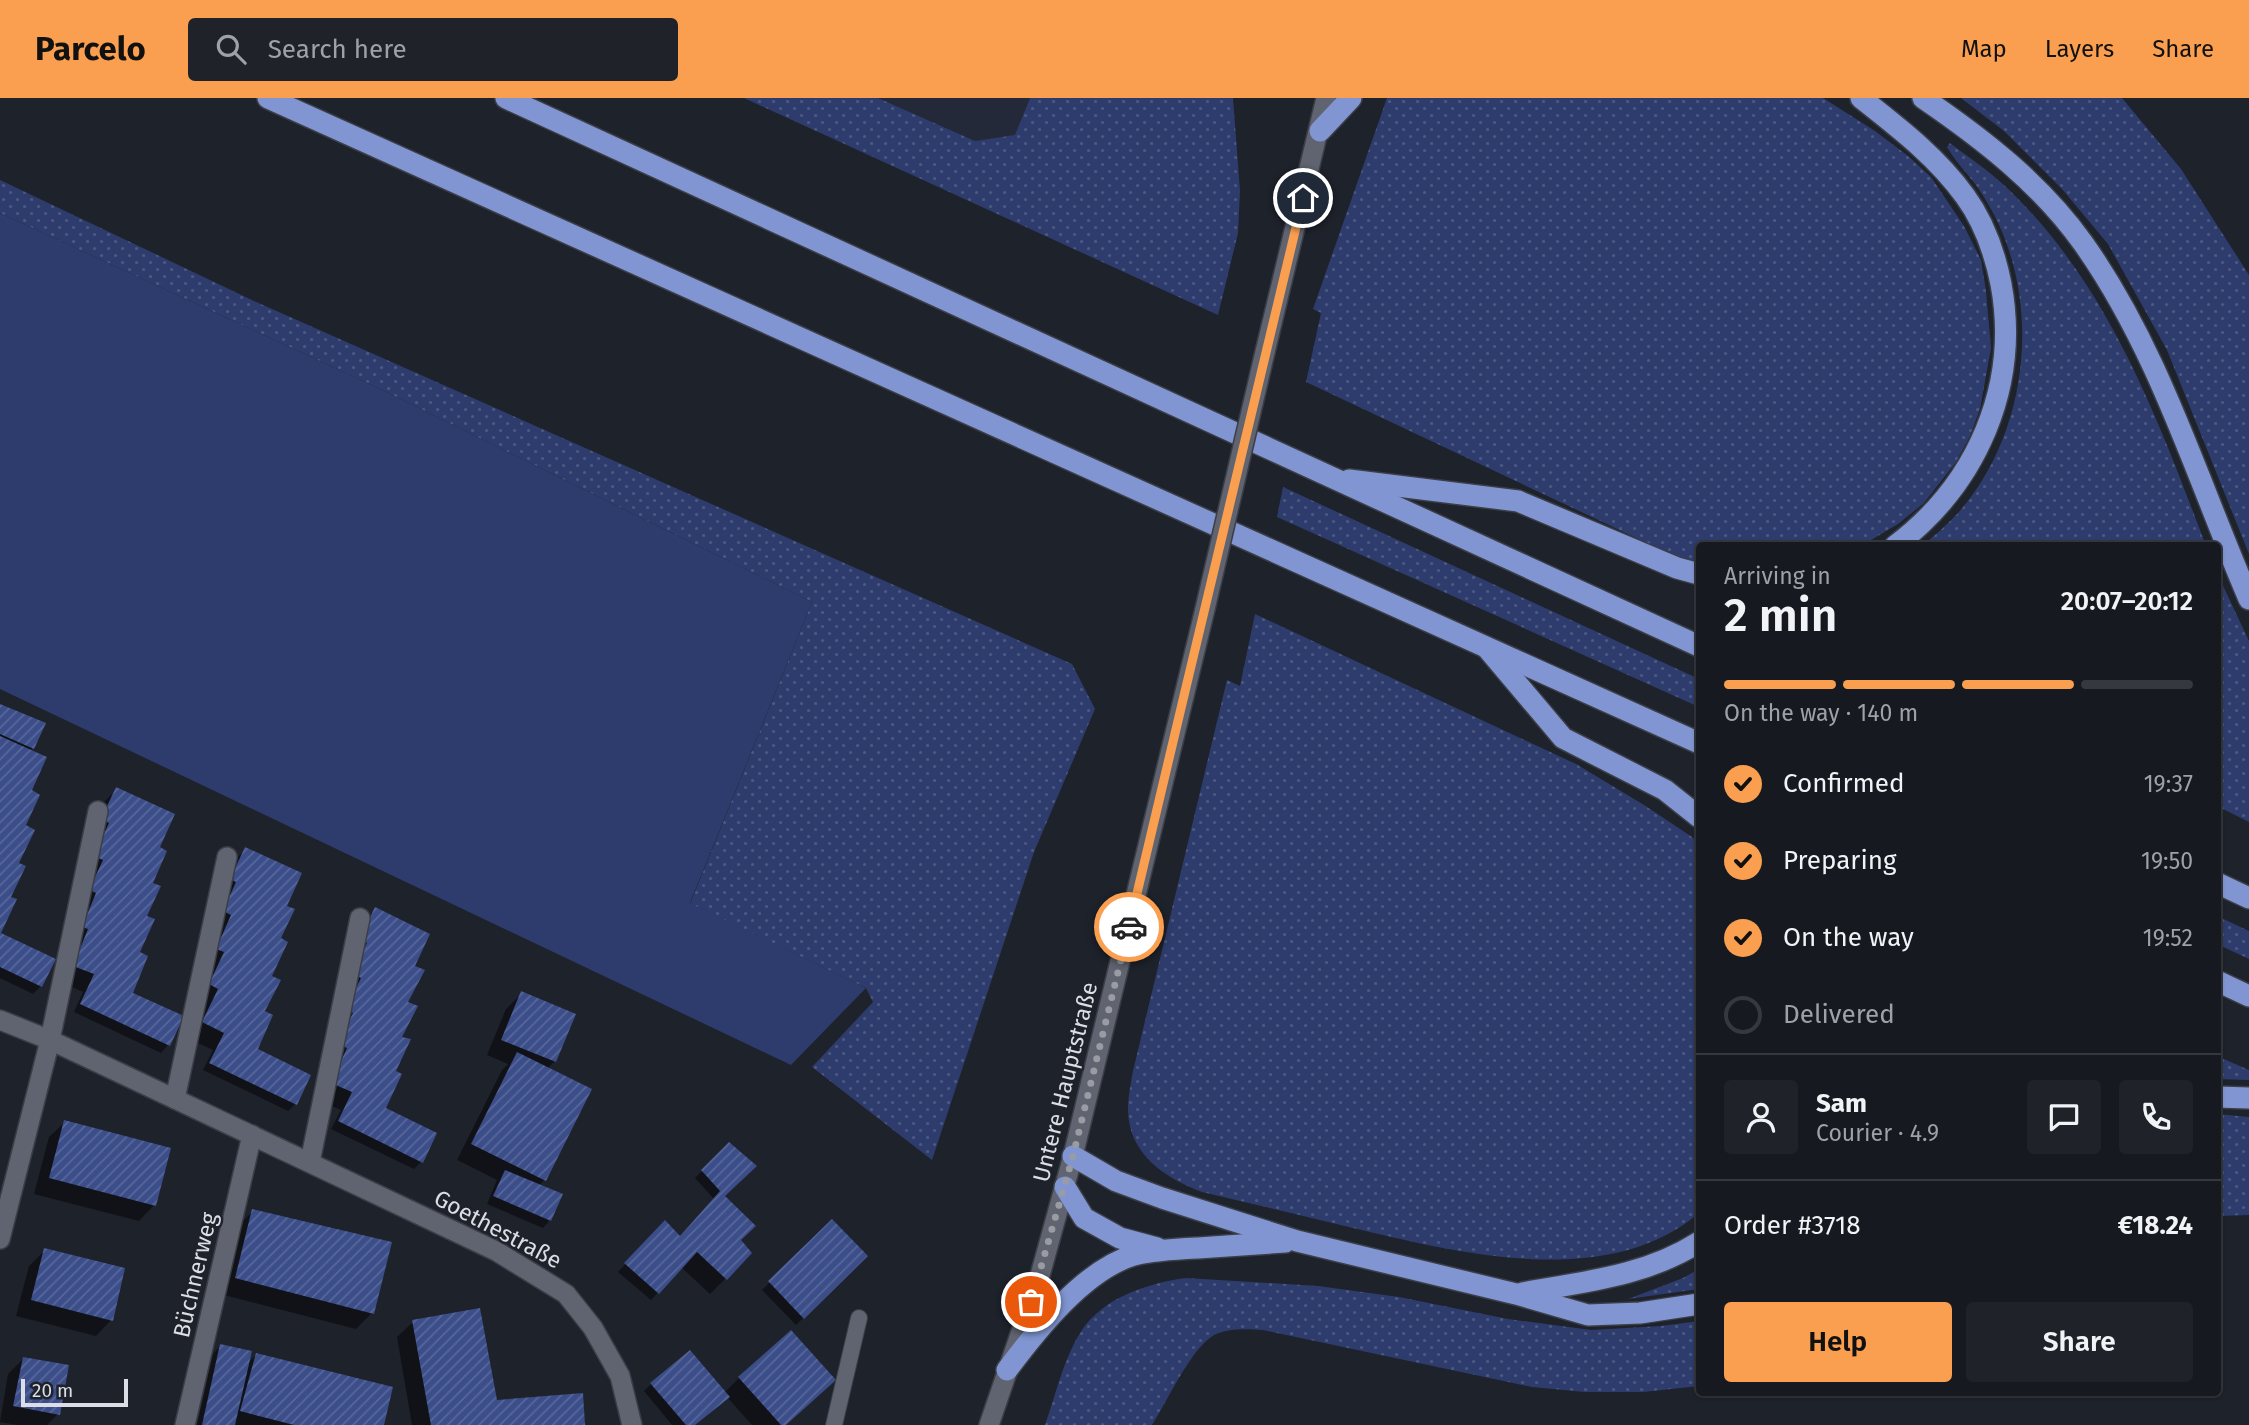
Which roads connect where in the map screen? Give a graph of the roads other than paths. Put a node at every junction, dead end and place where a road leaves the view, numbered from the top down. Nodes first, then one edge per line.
1 (268, 98) edge
2 (506, 98) edge
3 (1326, 98) edge
4 (1352, 98) edge
5 (1861, 98) edge
6 (1923, 98) edge
7 (1320, 131) junction
8 (1329, 477) junction
9 (1901, 542) edge
10 (1696, 573) edge
11 (2249, 598) edge
12 (1483, 644) junction
13 (1696, 645) edge
14 (1696, 742) edge
15 (99, 811) dead end
16 (1696, 815) edge
17 (227, 857) dead end
18 (2221, 885) edge
19 (2249, 898) edge
20 (360, 918) dead end
21 (2221, 983) edge
22 (2249, 996) edge
23 (0, 1020) edge
24 (50, 1040) junction
25 (2221, 1097) edge
26 (2249, 1098) edge
27 (175, 1099) junction
28 (252, 1135) junction
29 (1073, 1156) junction
30 (310, 1163) junction
31 (1065, 1186) junction
32 (0, 1239) edge
33 (1297, 1241) junction
34 (1696, 1244) edge
35 (1166, 1250) junction
36 (1516, 1294) junction
37 (1696, 1304) edge
38 (859, 1318) dead end
39 (1007, 1370) junction
40 (185, 1425) edge
41 (632, 1425) edge
42 (834, 1425) edge
43 (989, 1425) edge

1 - 12 highway
2 - 8 highway
3 - 7 street, Untere Hauptstraße
4 - 7 highway
5 - 9 highway
6 - 11 highway
7 - 29 street, Untere Hauptstraße, bridge
8 - 10 highway
8 - 13 highway
12 - 14 highway
12 - 16 highway
15 - 24 street
17 - 27 street
18 - 19 highway
20 - 30 street
21 - 22 highway
23 - 24 street, Goethestraße
24 - 27 street, Goethestraße
24 - 32 street
25 - 26 highway
27 - 28 street, Goethestraße
28 - 30 street, Goethestraße
28 - 40 street, Büchnerweg
29 - 31 street, Untere Hauptstraße
29 - 33 highway
30 - 41 street, Goethestraße
31 - 35 highway
31 - 39 street, Untere Hauptstraße
33 - 35 highway
33 - 36 highway
34 - 36 highway
35 - 39 highway
36 - 37 highway
38 - 42 lane
39 - 43 street, Untere Hauptstraße

